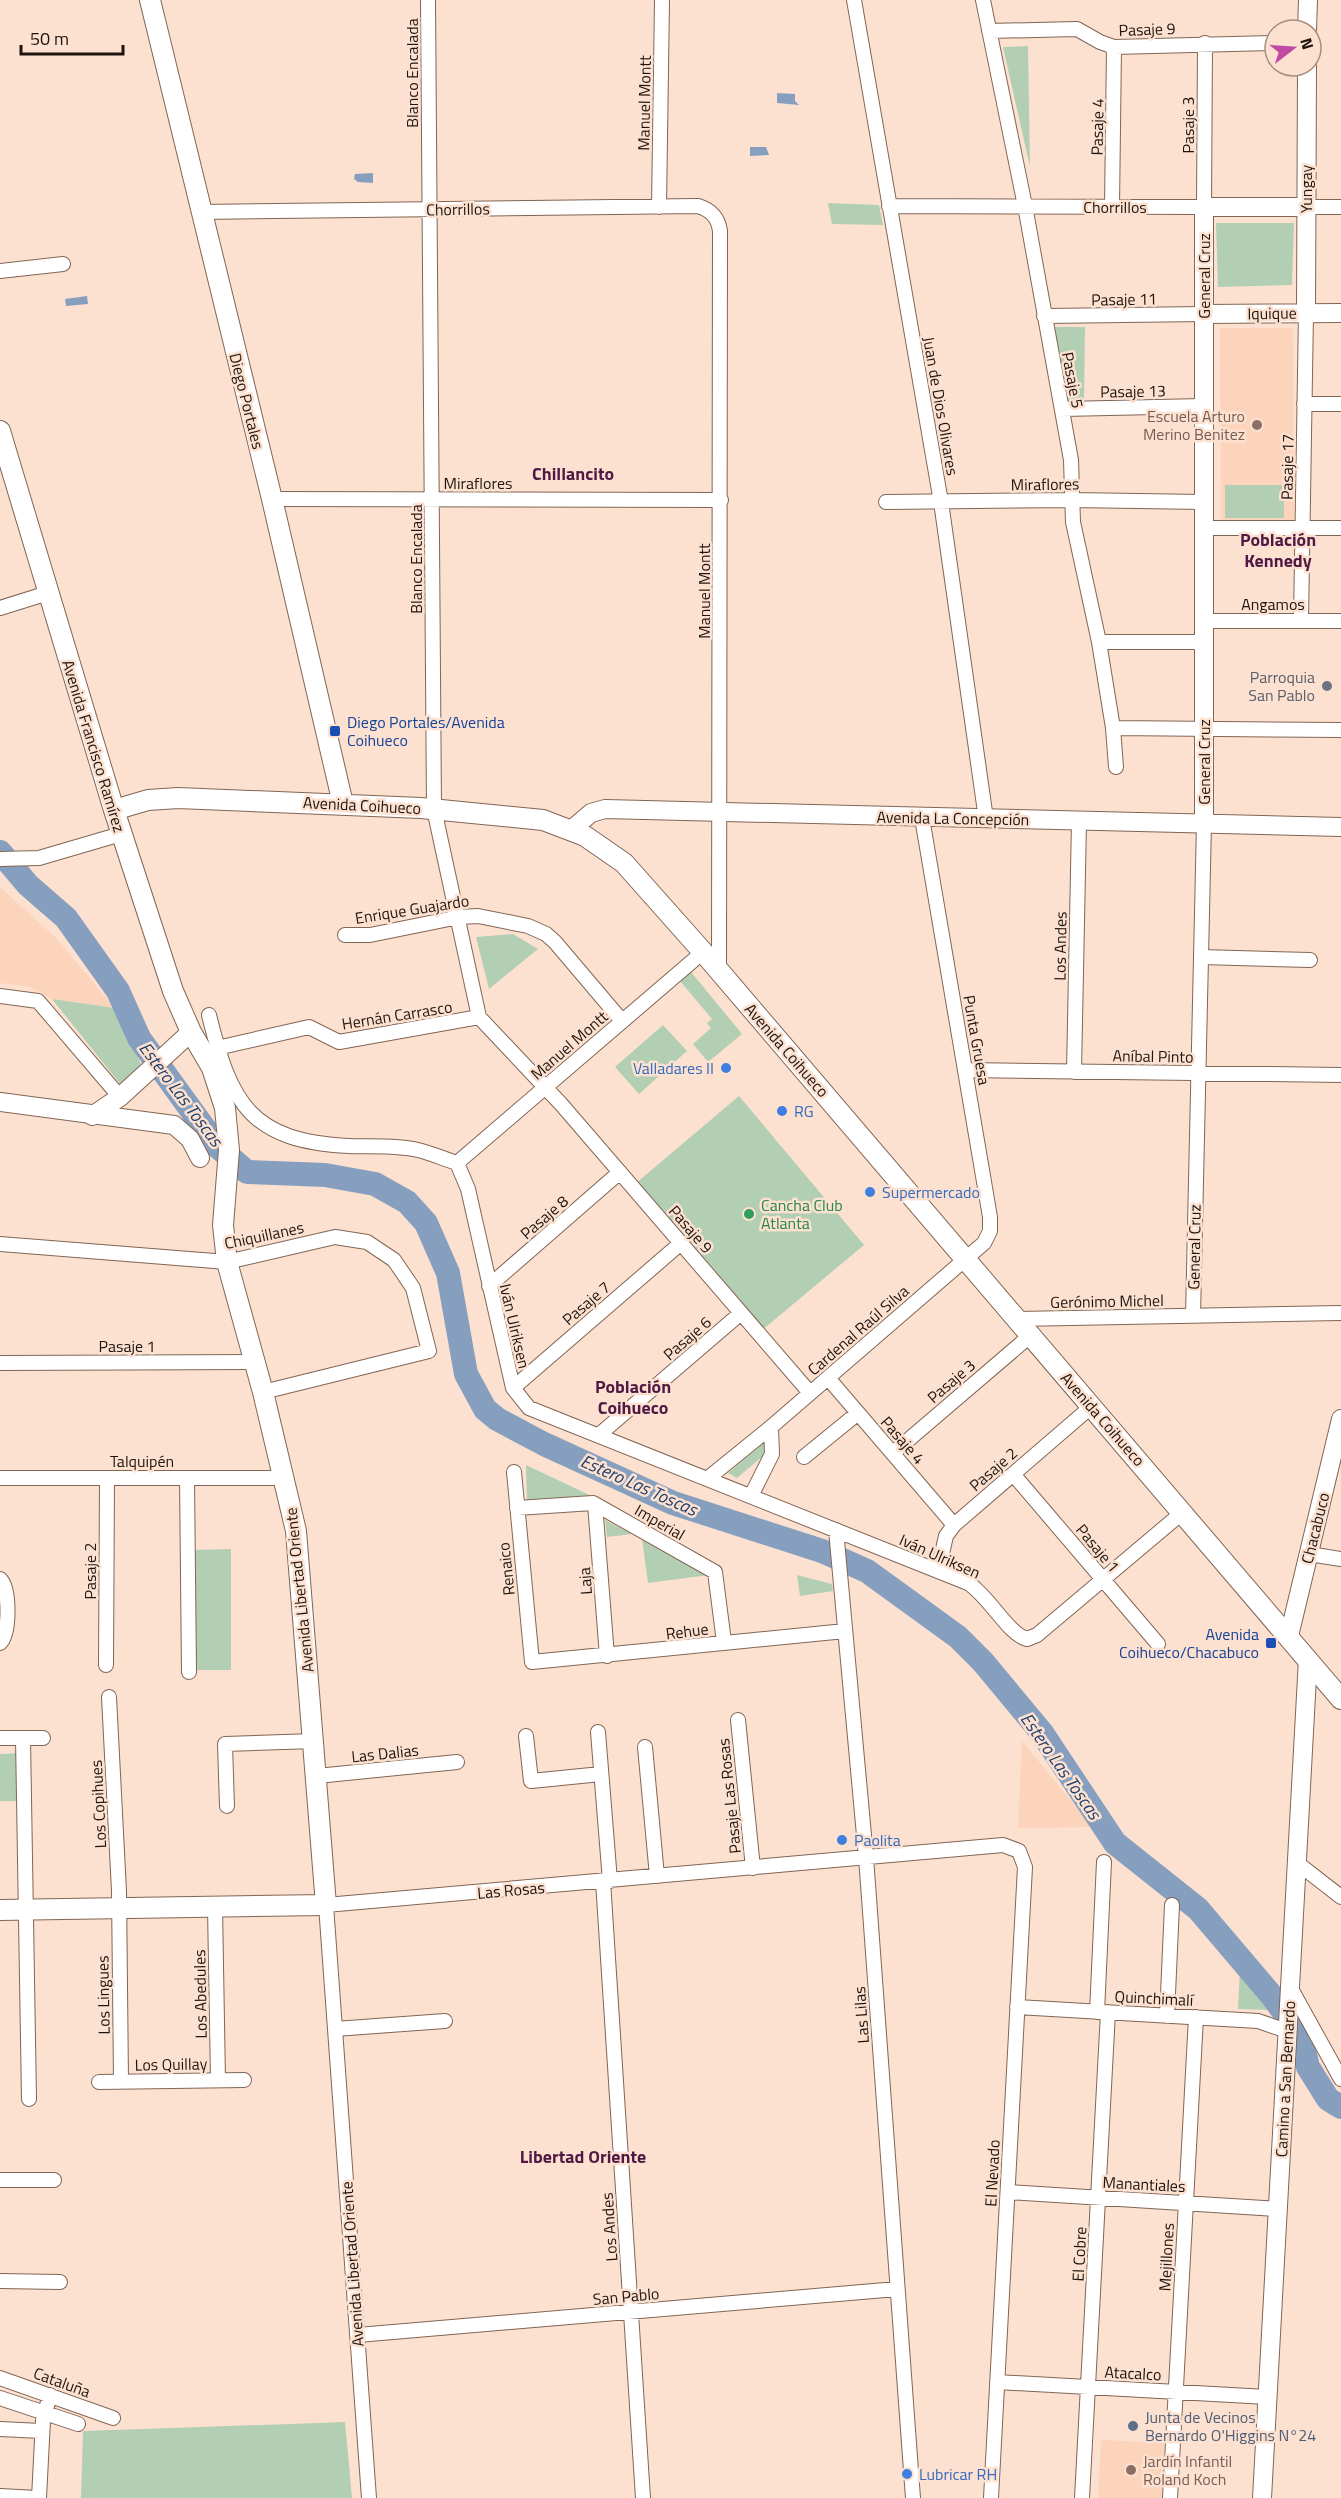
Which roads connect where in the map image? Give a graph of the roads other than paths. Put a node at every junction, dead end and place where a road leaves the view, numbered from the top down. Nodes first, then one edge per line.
1 (150, 0) edge
2 (428, 0) edge
3 (662, 0) edge
4 (854, 0) edge
5 (983, 0) edge
6 (1308, 0) edge
7 (1307, 18) edge
8 (989, 31) junction
9 (1204, 43) junction
10 (1263, 43) edge
11 (1114, 47) junction
12 (1307, 78) edge
13 (889, 206) junction
14 (1025, 206) junction
15 (659, 207) junction
16 (1112, 207) junction
17 (1204, 207) junction
18 (1306, 207) junction
19 (1341, 207) edge
20 (430, 209) junction
21 (200, 212) junction
22 (713, 214) joint
23 (63, 264) dead end
24 (0, 271) edge
25 (1306, 313) junction
26 (1341, 313) edge
27 (1204, 314) junction
28 (1044, 316) junction
29 (1304, 404) junction
30 (1341, 404) edge
31 (1204, 406) junction
32 (1062, 408) junction
33 (0, 431) edge
34 (272, 499) junction
35 (432, 499) junction
36 (721, 500) junction
37 (1071, 500) junction
38 (886, 502) dead end
39 (941, 502) junction
40 (1204, 502) junction
41 (1204, 528) junction
42 (1302, 528) junction
43 (1341, 528) edge
44 (48, 593) junction
45 (0, 608) edge
46 (1204, 621) junction
47 (1301, 621) junction
48 (1341, 621) edge
49 (1099, 642) junction
50 (1204, 642) junction
51 (1113, 728) junction
52 (1204, 728) junction
53 (1341, 730) edge
54 (1116, 767) dead end
55 (343, 804) junction
56 (434, 809) junction
57 (114, 810) junction
58 (720, 812) junction
59 (922, 818) junction
60 (986, 819) junction
61 (1079, 821) junction
62 (1204, 823) junction
63 (1341, 827) edge
64 (571, 830) junction
65 (121, 834) junction
66 (0, 859) edge
67 (459, 916) junction
68 (345, 935) dead end
69 (703, 952) junction
70 (1201, 957) junction
71 (1310, 960) dead end
72 (718, 970) junction
73 (0, 996) edge
74 (209, 1015) dead end
75 (479, 1017) junction
76 (622, 1021) junction
77 (191, 1032) junction
78 (211, 1051) junction
79 (965, 1070) junction
80 (1074, 1072) junction
81 (1198, 1073) junction
82 (1341, 1075) edge
83 (544, 1088) junction
84 (120, 1097) junction
85 (0, 1102) edge
86 (92, 1116) junction
87 (200, 1158) dead end
88 (457, 1163) junction
89 (620, 1172) junction
90 (681, 1243) junction
91 (0, 1244) edge
92 (965, 1258) junction
93 (227, 1262) junction
94 (489, 1286) junction
95 (741, 1313) junction
96 (1341, 1313) edge
97 (1193, 1316) junction
98 (1017, 1319) junction
99 (1031, 1335) junction
100 (255, 1362) junction
101 (0, 1363) edge
102 (828, 1378) junction
103 (513, 1388) junction
104 (262, 1392) junction
105 (810, 1393) junction
106 (1092, 1406) junction
107 (858, 1413) junction
108 (1341, 1419) edge
109 (771, 1427) junction
110 (600, 1434) junction
111 (893, 1453) junction
112 (804, 1458) dead end
113 (1336, 1459) edge
114 (514, 1472) dead end
115 (1013, 1474) junction
116 (0, 1478) edge
117 (107, 1478) junction
118 (187, 1478) junction
119 (284, 1478) junction
120 (707, 1479) junction
121 (751, 1496) junction
122 (596, 1504) junction
123 (517, 1508) junction
124 (1183, 1512) junction
125 (954, 1524) junction
126 (836, 1530) junction
127 (1309, 1554) junction
128 (1341, 1559) edge
129 (938, 1571) junction
130 (0, 1579) edge
131 (1103, 1579) junction
132 (845, 1631) junction
133 (1288, 1636) junction
134 (724, 1642) junction
135 (0, 1643) edge
136 (1158, 1644) dead end
137 (607, 1656) junction
138 (1308, 1659) junction
139 (532, 1662) joint
140 (106, 1665) dead end
141 (189, 1672) dead end
142 (109, 1697) dead end
143 (1341, 1699) edge
144 (738, 1720) dead end
145 (598, 1732) dead end
146 (526, 1736) dead end
147 (0, 1738) edge
148 (23, 1738) junction
149 (43, 1738) dead end
150 (314, 1741) junction
151 (645, 1747) dead end
152 (456, 1762) dead end
153 (601, 1774) junction
154 (317, 1776) junction
155 (227, 1806) dead end
156 (1019, 1851) joint
157 (866, 1857) junction
158 (1104, 1862) dead end
159 (1296, 1862) junction
160 (753, 1868) junction
161 (657, 1876) junction
162 (606, 1881) junction
163 (1341, 1897) edge
164 (326, 1905) junction
165 (1172, 1905) dead end
166 (215, 1907) junction
167 (119, 1908) junction
168 (26, 1909) junction
169 (0, 1910) edge
170 (1289, 1993) junction
171 (1017, 2007) junction
172 (1102, 2012) junction
173 (1167, 2016) junction
174 (1196, 2017) junction
175 (445, 2021) dead end
176 (1288, 2026) junction
177 (335, 2029) junction
178 (1341, 2079) edge
179 (218, 2080) junction
180 (244, 2080) dead end
181 (121, 2081) junction
182 (99, 2082) dead end
183 (29, 2099) dead end
184 (0, 2180) edge
185 (54, 2180) dead end
186 (1008, 2193) junction
187 (1098, 2198) junction
188 (1185, 2204) junction
189 (1278, 2209) junction
190 (0, 2281) edge
191 (60, 2282) dead end
192 (897, 2289) junction
193 (631, 2312) junction
194 (358, 2335) junction
195 (0, 2378) edge
196 (997, 2382) junction
197 (1088, 2387) junction
198 (1175, 2392) junction
199 (51, 2395) junction
200 (1267, 2397) junction
201 (0, 2398) edge
202 (45, 2413) junction
203 (113, 2418) dead end
204 (78, 2424) dead end
205 (0, 2429) edge
206 (41, 2431) junction
207 (0, 2496) edge
208 (38, 2498) edge
209 (369, 2498) edge
210 (643, 2498) edge
211 (913, 2498) edge
212 (991, 2498) edge
213 (1082, 2498) edge
214 (1170, 2498) edge
215 (1262, 2498) edge

1 - 21 main road, Diego Portales
2 - 20 street, Blanco Encalada
3 - 15 street, Manuel Montt
4 - 13 street, Juan de Dios Olivares
5 - 8 street, Pasaje 5
6 - 7 street
8 - 11 street, Pasaje 9
8 - 14 street, Pasaje 5
9 - 10 street, Pasaje 9
9 - 11 street, Pasaje 9
9 - 17 street, Pasaje 3
11 - 16 street, Pasaje 4
12 - 18 street, Yungay
13 - 14 street, Chorrillos
13 - 39 street, Juan de Dios Olivares
14 - 16 street, Chorrillos
14 - 28 street, Pasaje 5
15 - 20 street, Chorrillos
15 - 22 street, Chorrillos
16 - 17 street, Chorrillos
17 - 18 street, Chorrillos
17 - 27 street, General Cruz
18 - 19 street, Chorrillos
18 - 25 street, Yungay
20 - 21 street, Chorrillos
20 - 35 street, Blanco Encalada
21 - 34 main road, Diego Portales
22 - 36 street, Manuel Montt
23 - 24 street
25 - 26 street, Iquique
25 - 27 street, Iquique
25 - 29 street, Pasaje 17
27 - 28 street, Pasaje 11
27 - 31 street, General Cruz
28 - 32 street, Pasaje 5
29 - 30 street
29 - 42 street, Pasaje 17
31 - 32 street, Pasaje 13
31 - 40 street, General Cruz
32 - 37 street, Pasaje 5
33 - 44 main road, Avenida Francisco Ramírez
34 - 35 street, Miraflores
34 - 55 main road, Diego Portales
35 - 36 street, Miraflores
35 - 56 street, Blanco Encalada
36 - 58 street, Manuel Montt
37 - 39 street, Miraflores
37 - 40 street, Miraflores
37 - 49 street, Pasaje 5
38 - 39 street, Miraflores
39 - 60 street, Juan de Dios Olivares
40 - 41 street, General Cruz
41 - 42 street
41 - 46 street, General Cruz
42 - 43 street
42 - 47 street, Pasaje 17
44 - 45 street
44 - 57 main road, Avenida Francisco Ramírez
46 - 47 street, Angamos
46 - 50 street, General Cruz
47 - 48 street, Angamos
49 - 50 street
49 - 51 street, Pasaje 5
50 - 52 street, General Cruz
51 - 52 street
51 - 54 street, Pasaje 5
52 - 53 street
52 - 62 street, General Cruz
55 - 56 main road, Avenida Coihueco
55 - 57 main road, Avenida Coihueco
56 - 64 main road, Avenida Coihueco
56 - 67 street, Blanco Encalada
57 - 65 main road, Avenida Francisco Ramírez
58 - 59 street, Avenida La Concepción
58 - 64 street, Avenida La Concepción
58 - 72 street, Manuel Montt
59 - 60 street, Avenida La Concepción
59 - 79 street, Punta Gruesa
60 - 61 street, Avenida La Concepción
61 - 62 street, Avenida La Concepción
61 - 80 street, Los Andes
62 - 63 street, Avenida La Concepción
62 - 70 street, General Cruz
64 - 69 main road, Avenida Coihueco
65 - 66 street
65 - 77 main road, Avenida Francisco Ramírez
67 - 68 street, Enrique Guajardo
67 - 75 street, Blanco Encalada
67 - 76 street, Enrique Guajardo
69 - 72 main road, Avenida Coihueco
69 - 76 street, Manuel Montt
70 - 71 street
70 - 81 street, General Cruz
72 - 92 main road, Avenida Coihueco
73 - 84 street
74 - 78 street
75 - 78 street, Hernán Carrasco
75 - 83 street
76 - 83 street, Manuel Montt
77 - 78 main road, Avenida Francisco Ramírez
77 - 84 street
78 - 88 street
78 - 93 main road, Avenida Libertad Oriente
79 - 80 street, Aníbal Pinto
79 - 92 street, Punta Gruesa
80 - 81 street, Aníbal Pinto
81 - 82 street, Aníbal Pinto
81 - 97 street, General Cruz
83 - 88 street, Manuel Montt
83 - 89 street, Pasaje 9
84 - 86 street
85 - 86 street
86 - 87 street
88 - 94 street, Iván Ulriksen
89 - 90 street, Pasaje 9
89 - 94 street, Pasaje 8
90 - 95 street, Pasaje 9
90 - 103 street, Pasaje 7
91 - 93 street, Chiquillanes
92 - 98 main road, Avenida Coihueco
92 - 102 street, Cardenal Raúl Silva
93 - 100 main road, Avenida Libertad Oriente
93 - 104 street, Chiquillanes
94 - 103 street, Iván Ulriksen
95 - 105 street, Pasaje 9
95 - 110 street, Pasaje 6
96 - 97 street, Gerónimo Michel
97 - 98 street, Gerónimo Michel
98 - 99 main road, Avenida Coihueco
99 - 106 main road, Avenida Coihueco
99 - 111 street, Pasaje 3
100 - 101 street, Pasaje 1
100 - 104 main road, Avenida Libertad Oriente
102 - 105 street, Cardenal Raúl Silva
102 - 107 street, Pasaje 4
103 - 110 street, Iván Ulriksen
104 - 119 main road, Avenida Libertad Oriente
105 - 109 street, Cardenal Raúl Silva
106 - 115 street, Pasaje 2
106 - 124 main road, Avenida Coihueco
107 - 111 street, Pasaje 4
107 - 112 street
108 - 113 street, Chacabuco
109 - 120 street, Cardenal Raúl Silva
109 - 121 street
110 - 120 street, Iván Ulriksen
111 - 125 street, Pasaje 4
113 - 127 street, Chacabuco
114 - 123 street, Renaico
115 - 125 street, Pasaje 2
115 - 131 street, Pasaje 1
116 - 117 street, Talquipén
117 - 118 street, Talquipén
117 - 140 street, Pasaje 2
118 - 119 street, Talquipén
118 - 141 street
119 - 150 main road, Avenida Libertad Oriente
120 - 121 street, Iván Ulriksen
121 - 126 street, Iván Ulriksen
122 - 123 street
122 - 134 street, Imperial
122 - 137 street, Laja
123 - 139 street, Renaico
124 - 131 street
124 - 133 main road, Avenida Coihueco
125 - 129 street, Pasaje 2
126 - 129 street, Iván Ulriksen
126 - 132 street, Las Lilas
127 - 128 street
127 - 133 street, Chacabuco
129 - 131 street, Iván Ulriksen
130 - 135 street
131 - 136 street, Pasaje 1
132 - 134 street, Rehue
132 - 157 street, Las Lilas
133 - 138 main road, Avenida Coihueco
134 - 137 street, Rehue
137 - 139 street, Rehue
138 - 143 main road, Avenida Coihueco
138 - 159 street, Camino a San Bernardo
142 - 167 street, Los Copihues
144 - 160 street, Pasaje Las Rosas
145 - 153 street, Los Andes
146 - 153 street
147 - 148 street
148 - 149 street
148 - 168 street
150 - 154 main road, Avenida Libertad Oriente
150 - 155 street
151 - 161 street
152 - 154 street, Las Dalias
153 - 162 street, Los Andes
154 - 164 main road, Avenida Libertad Oriente
156 - 157 street, Las Rosas
156 - 171 street, El Nevado
157 - 160 street, Las Rosas
157 - 192 street, Las Lilas
158 - 172 street, El Cobre
159 - 163 street
159 - 170 street, Camino a San Bernardo
160 - 161 street, Las Rosas
161 - 162 street, Las Rosas
162 - 164 street, Las Rosas
162 - 193 street, Los Andes
164 - 166 main road, Las Rosas
164 - 177 street, Avenida Libertad Oriente
165 - 173 street
166 - 167 main road, Las Rosas
166 - 179 street, Los Abedules
167 - 168 main road, Las Rosas
167 - 181 street, Los Lingues
168 - 169 main road, Las Rosas
168 - 183 street
170 - 176 street, Camino a San Bernardo
170 - 178 street
171 - 172 street, Quinchimalí
171 - 186 street, El Nevado
172 - 173 street, Quinchimalí
172 - 187 street, El Cobre
173 - 174 street, Quinchimalí
174 - 176 street, Quinchimalí
174 - 188 street, Mejillones
175 - 177 street
176 - 189 street, Camino a San Bernardo
177 - 194 street, Avenida Libertad Oriente
179 - 180 street, Los Quillay
179 - 181 street, Los Quillay
181 - 182 street, Los Quillay
184 - 185 street
186 - 187 street, Manantiales
186 - 196 street, El Nevado
187 - 188 street, Manantiales
187 - 197 street, El Cobre
188 - 189 street, Manantiales
188 - 198 street, Mejillones
189 - 200 street, Camino a San Bernardo
190 - 191 street
192 - 193 street, San Pablo
192 - 211 street, Las Lilas
193 - 194 street, San Pablo
193 - 210 street, Los Andes
194 - 209 street, Avenida Libertad Oriente
195 - 199 street, Cataluña
196 - 197 street, Atacalco
196 - 212 street, El Nevado
197 - 198 street, Atacalco
197 - 213 street, El Cobre
198 - 200 street, Atacalco
198 - 214 street, Mejillones
199 - 202 street
199 - 203 street, Cataluña
200 - 215 street, Camino a San Bernardo
201 - 202 street
202 - 204 street
202 - 206 street
205 - 206 street
206 - 208 street
207 - 208 street

